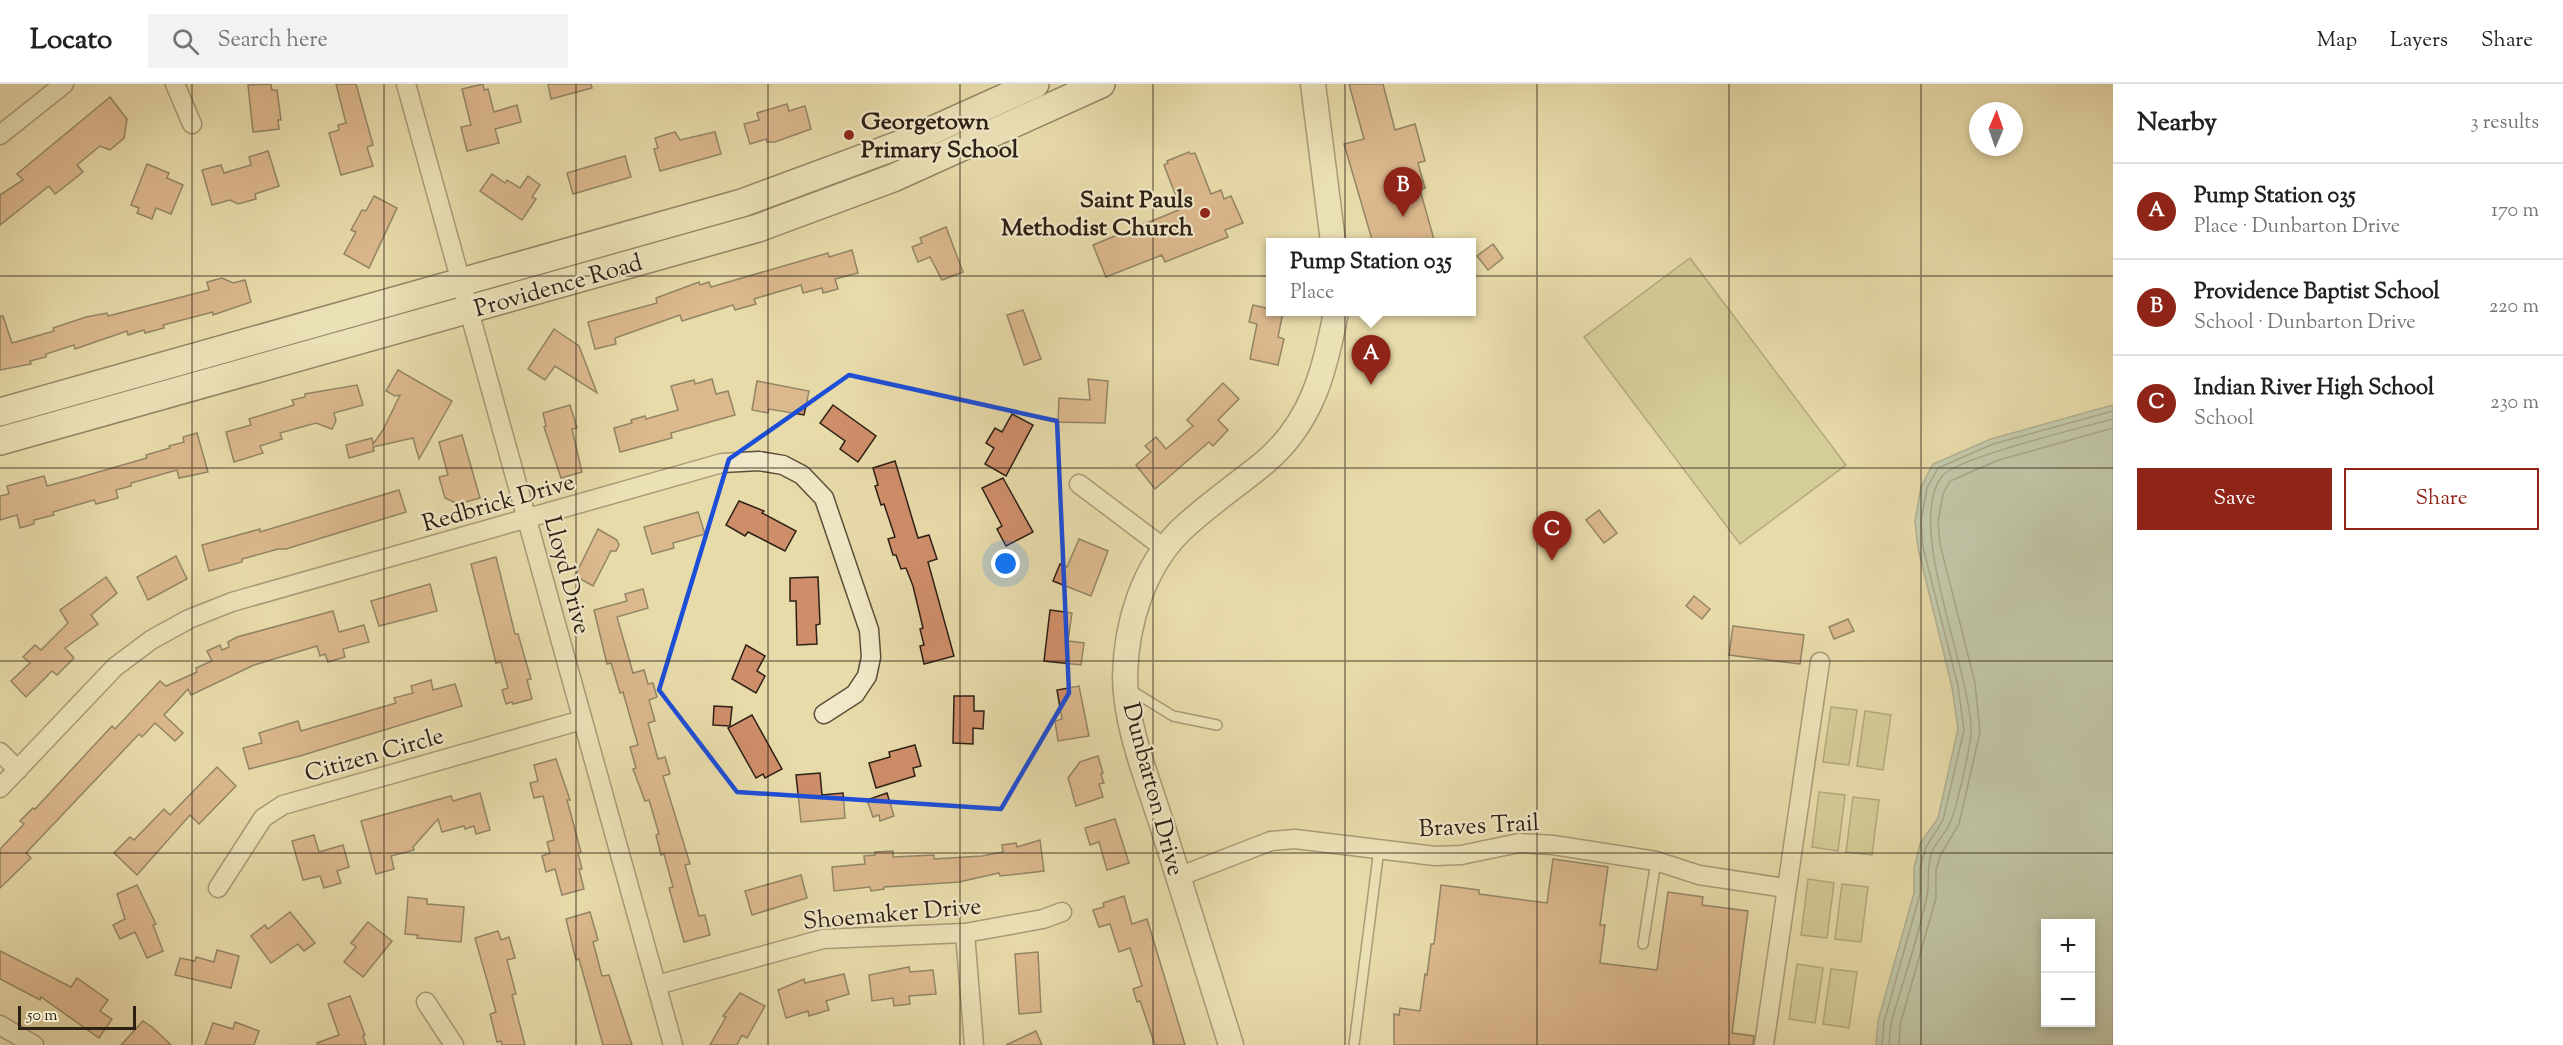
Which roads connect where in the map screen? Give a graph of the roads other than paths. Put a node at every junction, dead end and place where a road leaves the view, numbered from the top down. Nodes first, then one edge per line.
1 (64, 84) edge
2 (175, 84) edge
3 (406, 84) edge
4 (1035, 84) edge
5 (1101, 84) edge
6 (1313, 84) edge
7 (192, 124) dead end
8 (0, 135) edge
9 (1332, 238) edge
10 (460, 284) junction
11 (468, 311) junction
12 (1335, 316) edge
13 (0, 412) edge
14 (0, 441) edge
15 (1079, 484) dead end
16 (529, 519) junction
17 (1164, 548) junction
18 (1820, 662) dead end
19 (1127, 687) junction
20 (824, 714) dead end
21 (582, 720) junction
22 (1217, 725) dead end
23 (0, 752) edge
24 (18, 770) junction
25 (0, 788) edge
26 (1379, 849) junction
27 (1656, 861) junction
28 (1178, 877) junction
29 (218, 888) dead end
30 (1785, 888) junction
31 (1062, 912) dead end
32 (965, 933) junction
33 (1643, 944) dead end
34 (657, 985) junction
35 (426, 1002) dead end
36 (0, 1025) edge
37 (34, 1045) edge
38 (454, 1045) edge
39 (673, 1045) edge
40 (974, 1045) edge
41 (1231, 1045) edge
42 (1354, 1045) edge
43 (1764, 1045) edge

1 - 8 street
2 - 7 street
3 - 10 street, Lloyd Drive
4 - 10 main road, Providence Road
5 - 11 main road, Providence Road
6 - 9 street
10 - 11 street, Lloyd Drive
10 - 13 main road, Providence Road
11 - 14 main road, Providence Road
11 - 16 street, Lloyd Drive
12 - 17 street, Dunbarton Drive
15 - 17 street
16 - 20 street, Redbrick Drive
16 - 21 street, Lloyd Drive
16 - 24 street, Redbrick Drive
17 - 19 street, Dunbarton Drive
18 - 30 street
19 - 22 lane
19 - 28 street, Dunbarton Drive
21 - 29 street, Citizen Circle
21 - 34 street, Lloyd Drive
23 - 24 street
24 - 25 street, Redbrick Drive
26 - 27 street, Braves Trail
26 - 28 street, Braves Trail
26 - 42 lane
27 - 30 street, Braves Trail
27 - 33 lane
28 - 41 street, Dunbarton Drive
30 - 43 street
31 - 32 street, Shoemaker Drive
32 - 34 street, Shoemaker Drive
32 - 40 street
34 - 39 street, Lloyd Drive
35 - 38 street
36 - 37 street

